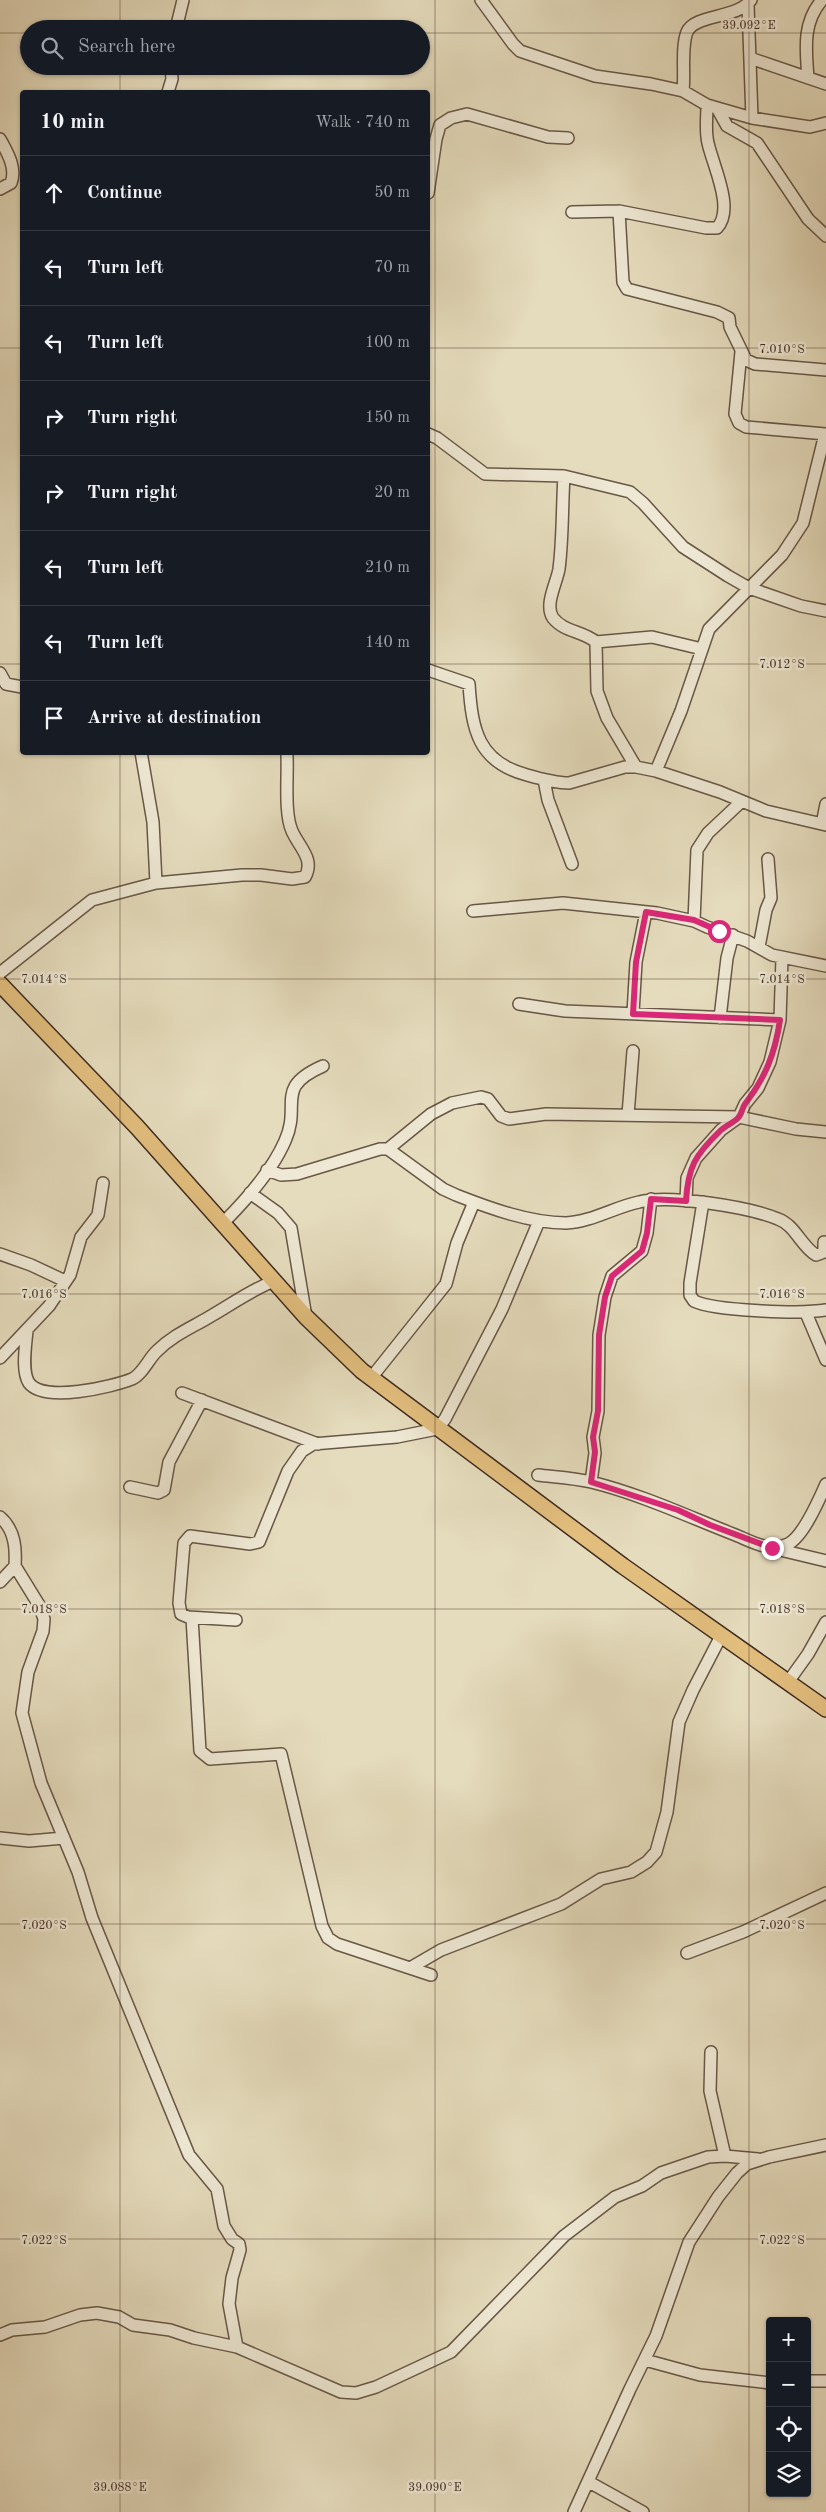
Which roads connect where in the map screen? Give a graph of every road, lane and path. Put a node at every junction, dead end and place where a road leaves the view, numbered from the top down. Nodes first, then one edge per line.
1 (182, 0) edge
2 (481, 0) edge
3 (822, 0) edge
4 (749, 2) edge
5 (178, 20) edge
6 (750, 58) junction
7 (172, 75) edge
8 (808, 78) junction
9 (826, 84) edge
10 (169, 90) edge
11 (683, 91) junction
12 (712, 106) junction
13 (752, 118) junction
14 (826, 123) edge
15 (568, 138) dead end
16 (0, 139) edge
17 (430, 180) edge
18 (0, 188) edge
19 (619, 211) junction
20 (572, 212) dead end
21 (826, 236) edge
22 (742, 352) junction
23 (826, 370) edge
24 (825, 434) edge
25 (430, 435) edge
26 (564, 476) junction
27 (748, 588) junction
28 (826, 611) edge
29 (596, 642) junction
30 (702, 650) junction
31 (430, 671) edge
32 (0, 673) edge
33 (20, 687) edge
34 (142, 755) edge
35 (287, 756) dead end
36 (636, 767) junction
37 (656, 771) junction
38 (544, 780) junction
39 (742, 801) junction
40 (826, 804) edge
41 (824, 824) edge
42 (768, 859) dead end
43 (572, 864) dead end
44 (156, 884) junction
45 (473, 911) dead end
46 (646, 912) junction
47 (694, 920) junction
48 (733, 935) junction
49 (759, 947) junction
50 (782, 958) junction
51 (826, 966) edge
52 (0, 973) edge
53 (0, 984) edge
54 (518, 1004) dead end
55 (633, 1014) junction
56 (720, 1018) junction
57 (780, 1020) junction
58 (633, 1051) dead end
59 (322, 1066) dead end
60 (628, 1116) junction
61 (739, 1117) junction
62 (826, 1132) edge
63 (388, 1149) junction
64 (267, 1170) junction
65 (103, 1183) dead end
66 (250, 1192) junction
67 (651, 1199) junction
68 (686, 1201) junction
69 (474, 1202) junction
70 (703, 1202) junction
71 (539, 1220) junction
72 (224, 1223) junction
73 (824, 1242) dead end
74 (0, 1254) edge
75 (65, 1281) junction
76 (274, 1281) junction
77 (826, 1310) edge
78 (806, 1313) junction
79 (306, 1317) junction
80 (26, 1330) junction
81 (0, 1358) edge
82 (826, 1360) edge
83 (371, 1378) junction
84 (182, 1393) dead end
85 (202, 1400) junction
86 (438, 1429) junction
87 (318, 1444) junction
88 (538, 1475) dead end
89 (591, 1482) junction
90 (826, 1484) edge
91 (130, 1487) dead end
92 (0, 1517) edge
93 (772, 1548) junction
94 (826, 1561) edge
95 (15, 1566) junction
96 (0, 1582) edge
97 (192, 1618) junction
98 (236, 1620) dead end
99 (826, 1622) edge
100 (721, 1636) junction
101 (788, 1682) junction
102 (826, 1710) edge
103 (0, 1838) edge
104 (64, 1838) junction
105 (826, 1893) edge
106 (687, 1952) dead end
107 (410, 1968) junction
108 (431, 1975) dead end
109 (711, 2052) dead end
110 (826, 2145) edge
111 (725, 2156) junction
112 (758, 2159) junction
113 (0, 2335) edge
114 (237, 2347) junction
115 (645, 2360) junction
116 (811, 2381) edge
117 (826, 2381) edge
118 (766, 2383) edge
119 (589, 2482) junction
120 (574, 2512) edge
121 (643, 2512) edge

1 - 5 street
2 - 11 street
3 - 8 street
4 - 6 street
4 - 11 street
6 - 8 street
6 - 13 street
7 - 10 street
8 - 9 street
11 - 12 street
12 - 13 street
12 - 19 street
12 - 21 street
13 - 14 street
15 - 17 street
16 - 18 street
19 - 20 street
19 - 22 street
22 - 23 street
22 - 24 street
24 - 27 street
25 - 26 street
26 - 27 street
26 - 29 street
27 - 28 street
27 - 30 street
29 - 30 street
29 - 36 street
30 - 37 street
31 - 38 street
32 - 33 street
34 - 44 street
35 - 44 street
36 - 37 street
36 - 38 street
37 - 39 street
38 - 43 street
39 - 41 street
39 - 47 street
40 - 41 street
42 - 49 street
44 - 52 street
45 - 46 street
46 - 47 street
46 - 55 street
47 - 48 street
48 - 49 street
48 - 56 street
49 - 50 street
50 - 51 street
50 - 57 street
53 - 72 main road
54 - 55 street
55 - 56 street
56 - 57 street
57 - 61 street
58 - 60 street
59 - 64 street
60 - 61 street
60 - 63 street
61 - 62 street
61 - 68 street
63 - 64 street
63 - 69 street
64 - 66 street
65 - 75 street
66 - 72 street
66 - 79 street
67 - 68 street
67 - 71 street
67 - 89 street
68 - 70 street
69 - 71 street
69 - 83 street
70 - 73 street
70 - 78 street
71 - 86 street
72 - 76 main road
74 - 75 street
75 - 80 street
76 - 79 main road
76 - 80 street
77 - 78 street
78 - 82 street
79 - 83 main road
80 - 81 street
83 - 86 main road
84 - 85 street
85 - 87 street
85 - 91 street
86 - 87 street
86 - 100 main road
87 - 97 street
88 - 89 street
89 - 93 street
90 - 93 street
92 - 95 street
93 - 94 street
95 - 96 street
95 - 104 street
97 - 98 street
97 - 107 street
99 - 101 street
100 - 101 main road
100 - 107 street
101 - 102 main road
103 - 104 street
104 - 114 street
105 - 106 street
107 - 108 street
109 - 111 street
110 - 112 street
111 - 112 street
111 - 114 street
112 - 115 street
113 - 114 street
115 - 118 street
115 - 119 street
116 - 117 street
119 - 120 street
119 - 121 street

